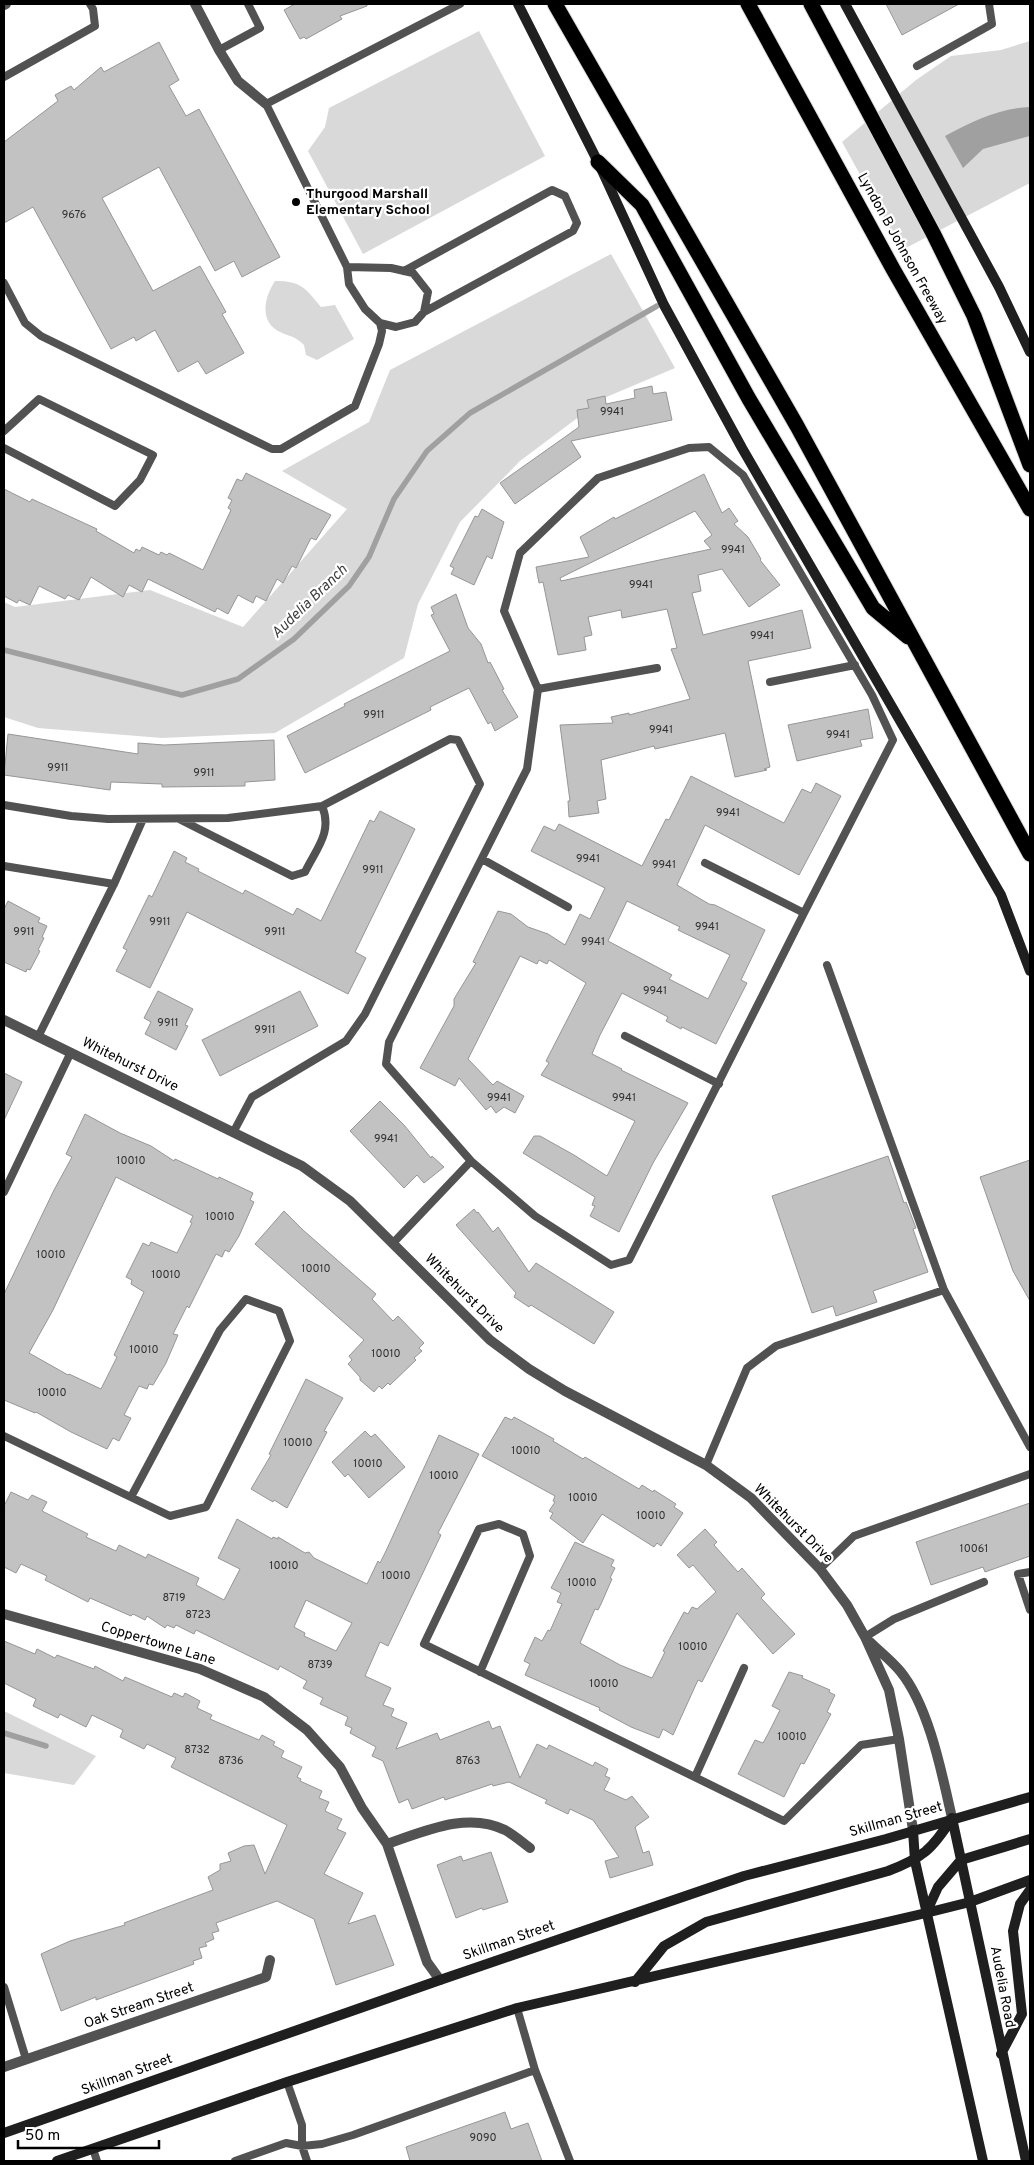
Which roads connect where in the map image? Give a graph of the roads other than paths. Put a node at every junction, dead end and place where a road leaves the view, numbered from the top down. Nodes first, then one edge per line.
1 (90, 4) edge
2 (195, 4) edge
3 (248, 4) edge
4 (460, 4) edge
5 (518, 4) edge
6 (555, 4) edge
7 (748, 4) edge
8 (811, 4) edge
9 (845, 4) edge
10 (989, 4) edge
11 (219, 50) junction
12 (917, 66) dead end
13 (4, 76) edge
14 (266, 104) junction
15 (598, 162) junction
16 (347, 267) junction
17 (404, 271) junction
18 (4, 283) edge
19 (424, 312) junction
20 (380, 323) junction
21 (1030, 352) edge
22 (4, 431) edge
23 (4, 448) edge
24 (1030, 465) edge
25 (1030, 509) edge
26 (915, 642) junction
27 (855, 665) junction
28 (657, 668) dead end
29 (770, 682) dead end
30 (538, 689) junction
31 (4, 805) edge
32 (322, 806) junction
33 (177, 818) junction
34 (143, 819) junction
35 (1030, 854) edge
36 (482, 859) junction
37 (705, 863) dead end
38 (4, 866) edge
39 (114, 884) junction
40 (568, 907) dead end
41 (804, 913) junction
42 (827, 965) dead end
43 (1030, 971) edge
44 (4, 1020) edge
45 (625, 1036) dead end
46 (38, 1037) junction
47 (71, 1052) junction
48 (719, 1084) junction
49 (234, 1131) junction
50 (471, 1161) junction
51 (4, 1192) edge
52 (394, 1242) junction
53 (944, 1290) junction
54 (4, 1436) edge
55 (1030, 1447) edge
56 (706, 1465) junction
57 (1030, 1474) edge
58 (131, 1497) junction
59 (820, 1569) junction
60 (1030, 1572) edge
61 (984, 1582) dead end
62 (1030, 1610) edge
63 (4, 1614) edge
64 (865, 1637) junction
65 (744, 1668) dead end
66 (480, 1672) junction
67 (899, 1739) junction
68 (695, 1777) junction
69 (1030, 1797) edge
70 (952, 1818) junction
71 (913, 1830) junction
72 (1030, 1839) edge
73 (387, 1844) junction
74 (530, 1848) dead end
75 (961, 1860) junction
76 (915, 1861) junction
77 (1030, 1880) edge
78 (1030, 1890) edge
79 (970, 1902) junction
80 (926, 1912) junction
81 (270, 1960) dead end
82 (440, 1980) junction
83 (635, 1982) junction
84 (4, 1987) edge
85 (516, 2008) junction
86 (1001, 2054) junction
87 (26, 2059) junction
88 (4, 2067) edge
89 (535, 2070) junction
90 (287, 2082) junction
91 (4, 2133) edge
92 (302, 2146) junction
93 (93, 2149) junction
94 (57, 2161) edge
95 (97, 2161) edge
96 (236, 2161) edge
97 (307, 2161) edge
98 (570, 2161) edge
99 (983, 2161) edge
100 (1026, 2161) edge

1 - 13 lane
2 - 11 street
3 - 11 lane
4 - 14 lane
5 - 15 main road
6 - 26 highway
7 - 25 highway, Lyndon B Johnson Freeway
8 - 24 highway
9 - 21 main road
10 - 12 lane
11 - 14 street
14 - 16 lane
15 - 26 highway
15 - 43 main road
16 - 17 lane
16 - 20 lane
17 - 19 lane
17 - 19 lane
18 - 20 lane
19 - 20 lane
22 - 23 lane
26 - 35 highway
27 - 29 lane
27 - 30 lane
27 - 41 lane
28 - 30 lane
30 - 36 lane
31 - 34 lane
32 - 33 lane
32 - 33 lane
32 - 49 lane
33 - 34 lane
34 - 39 lane
36 - 40 lane
36 - 50 lane
37 - 41 lane
38 - 39 lane
39 - 46 lane
41 - 48 lane
42 - 53 lane
44 - 46 street, Whitehurst Drive
45 - 48 lane
46 - 47 street, Whitehurst Drive
47 - 49 street, Whitehurst Drive
47 - 51 lane
48 - 50 lane
49 - 52 street, Whitehurst Drive
50 - 52 lane
52 - 56 street, Whitehurst Drive
53 - 55 lane
53 - 56 lane
54 - 58 lane
56 - 59 street, Whitehurst Drive
57 - 59 lane
58 - 58 lane
59 - 64 street, Whitehurst Drive
60 - 62 lane
61 - 64 lane
63 - 73 street, Coppertowne Lane
64 - 67 street, Whitehurst Drive
64 - 70 street, Whitehurst Drive
65 - 68 lane
66 - 66 lane
66 - 68 lane
67 - 68 lane
67 - 71 street, Whitehurst Drive
69 - 70 main road, Skillman Street
70 - 71 main road, Skillman Street
70 - 75 main road, Audelia Road
70 - 76 main road
71 - 76 main road
71 - 82 main road, Skillman Street
72 - 75 main road
73 - 74 street
73 - 82 street, Coppertowne Lane
75 - 79 main road, Audelia Road
75 - 80 main road
76 - 80 main road
76 - 83 main road
77 - 79 main road
78 - 86 main road
79 - 80 main road
79 - 86 main road, Audelia Road
80 - 83 main road
80 - 99 main road
81 - 87 street, Oak Stream Street
82 - 91 main road, Skillman Street
83 - 85 main road
84 - 87 lane
85 - 89 lane
85 - 90 main road
86 - 100 main road, Audelia Road
87 - 88 street, Oak Stream Street
89 - 92 lane
89 - 98 lane
90 - 92 lane
90 - 93 main road
92 - 96 lane
92 - 97 lane
93 - 94 main road
93 - 95 lane

